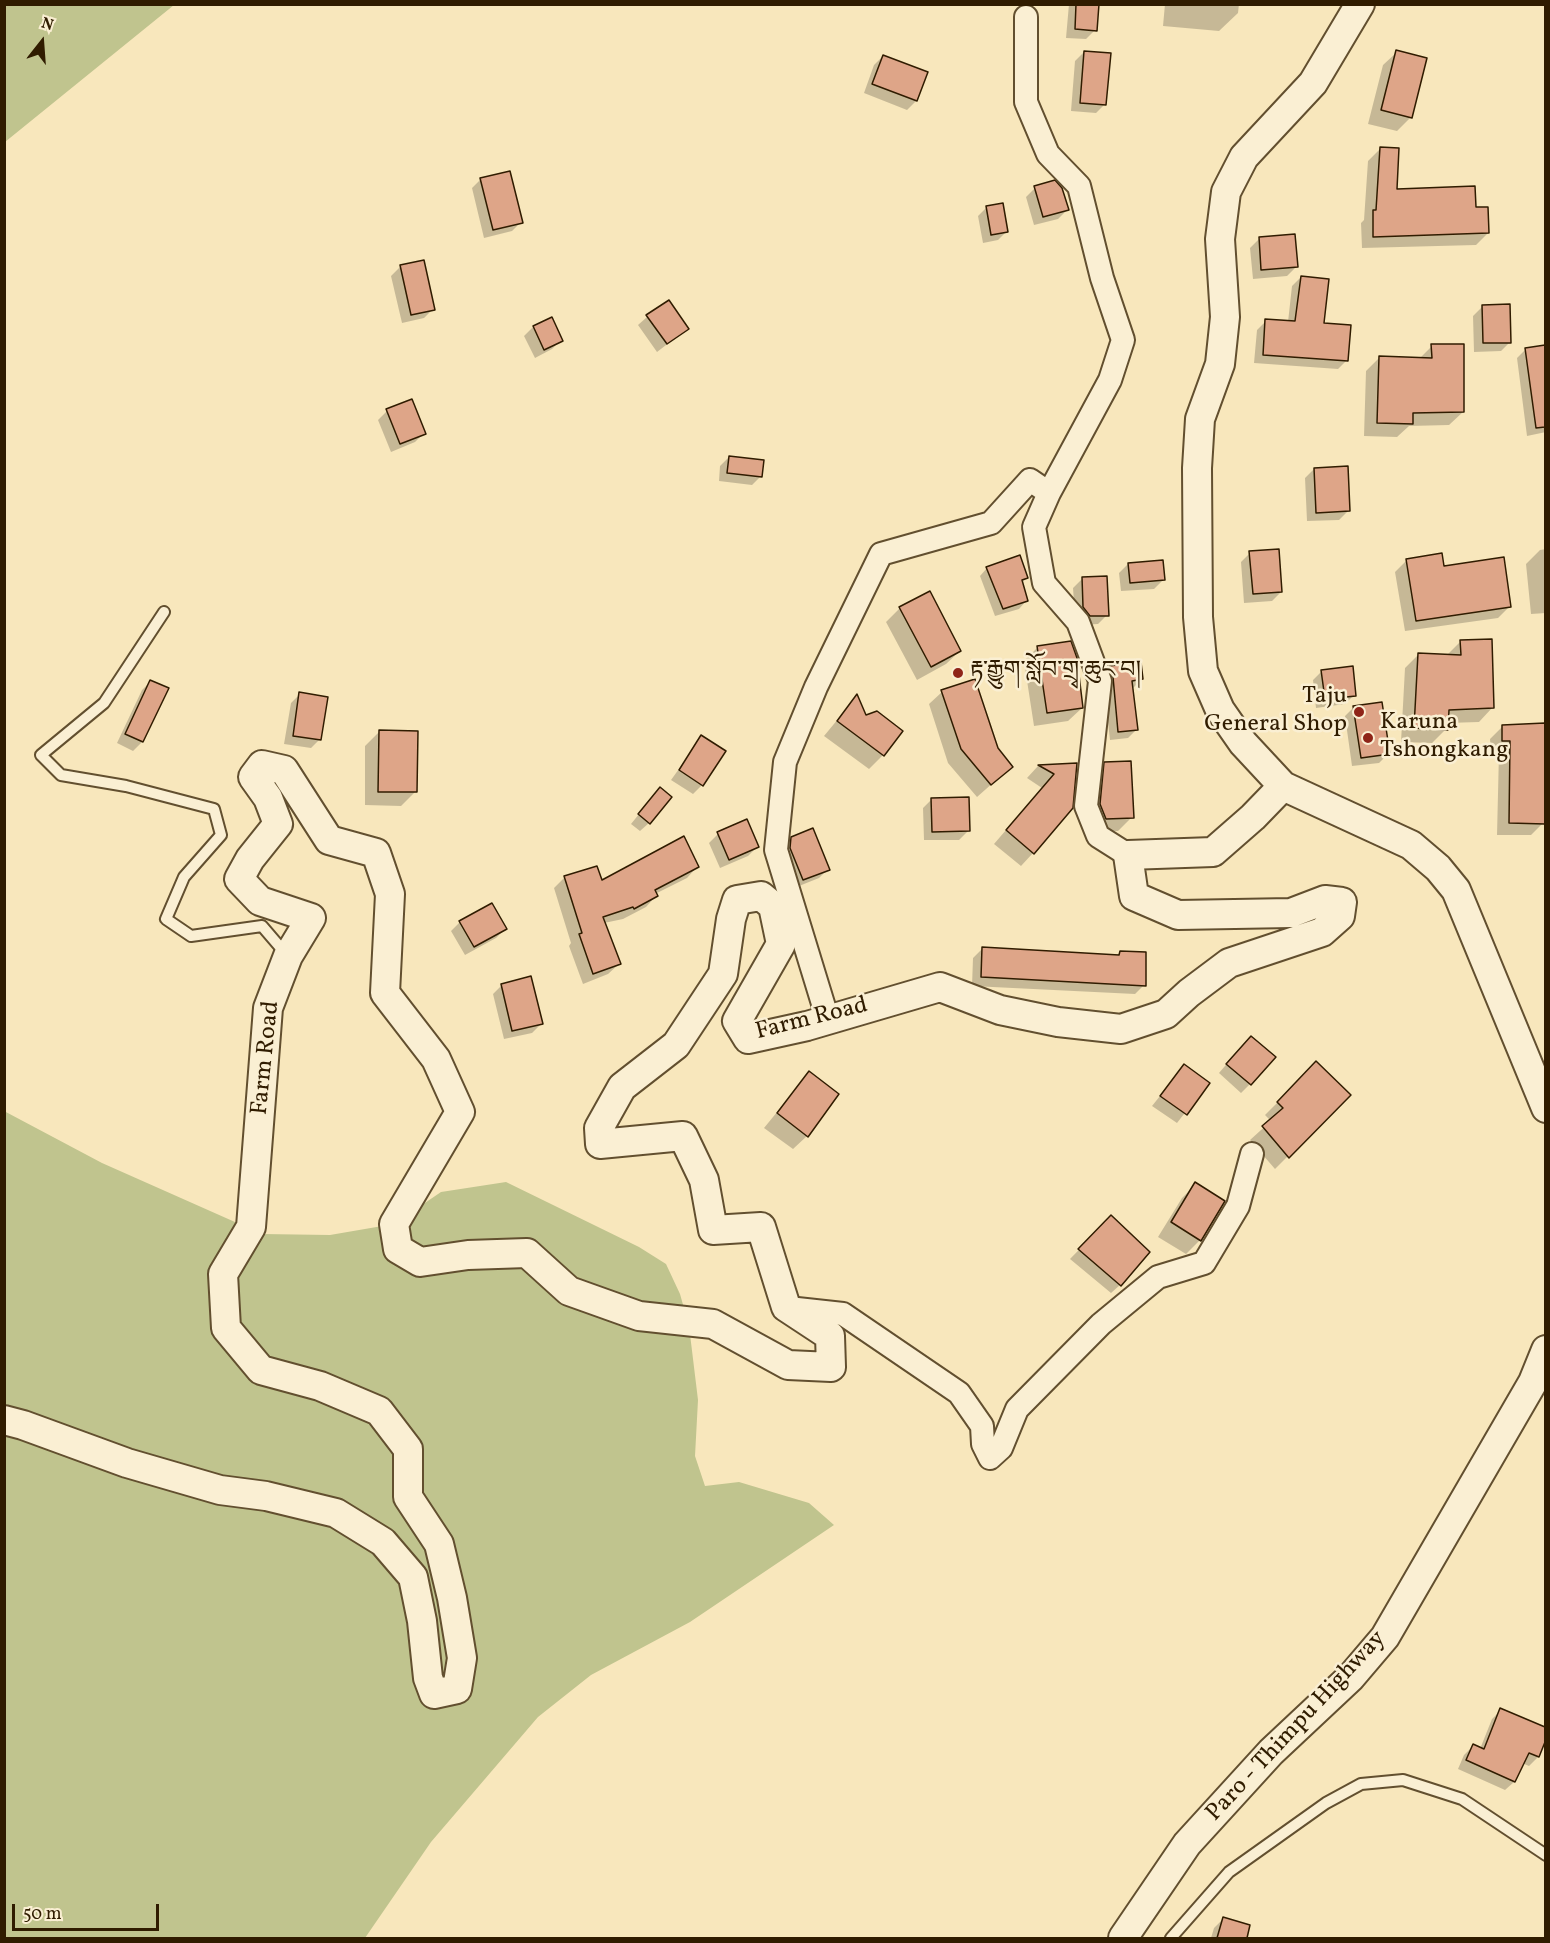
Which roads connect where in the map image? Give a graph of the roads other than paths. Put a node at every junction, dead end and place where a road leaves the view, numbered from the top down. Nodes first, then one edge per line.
1 (1360, 4) edge
2 (1026, 17) dead end
3 (1049, 492) junction
4 (164, 612) dead end
5 (1282, 786) junction
6 (1128, 855) junction
7 (288, 957) junction
8 (828, 1020) junction
9 (1545, 1108) edge
10 (1252, 1154) dead end
11 (786, 1307) junction
12 (1545, 1350) edge
13 (4, 1420) edge
14 (1545, 1855) edge
15 (1123, 1938) edge
16 (1171, 1938) edge

1 - 5 street
2 - 3 street
3 - 6 street
3 - 8 street
4 - 7 lane
5 - 6 street
5 - 9 street
6 - 8 street, Farm Road
7 - 11 street, Farm Road
7 - 13 street, Farm Road
8 - 11 street, Farm Road
10 - 11 street
12 - 15 street, Paro - Thimpu Highway
14 - 16 lane

